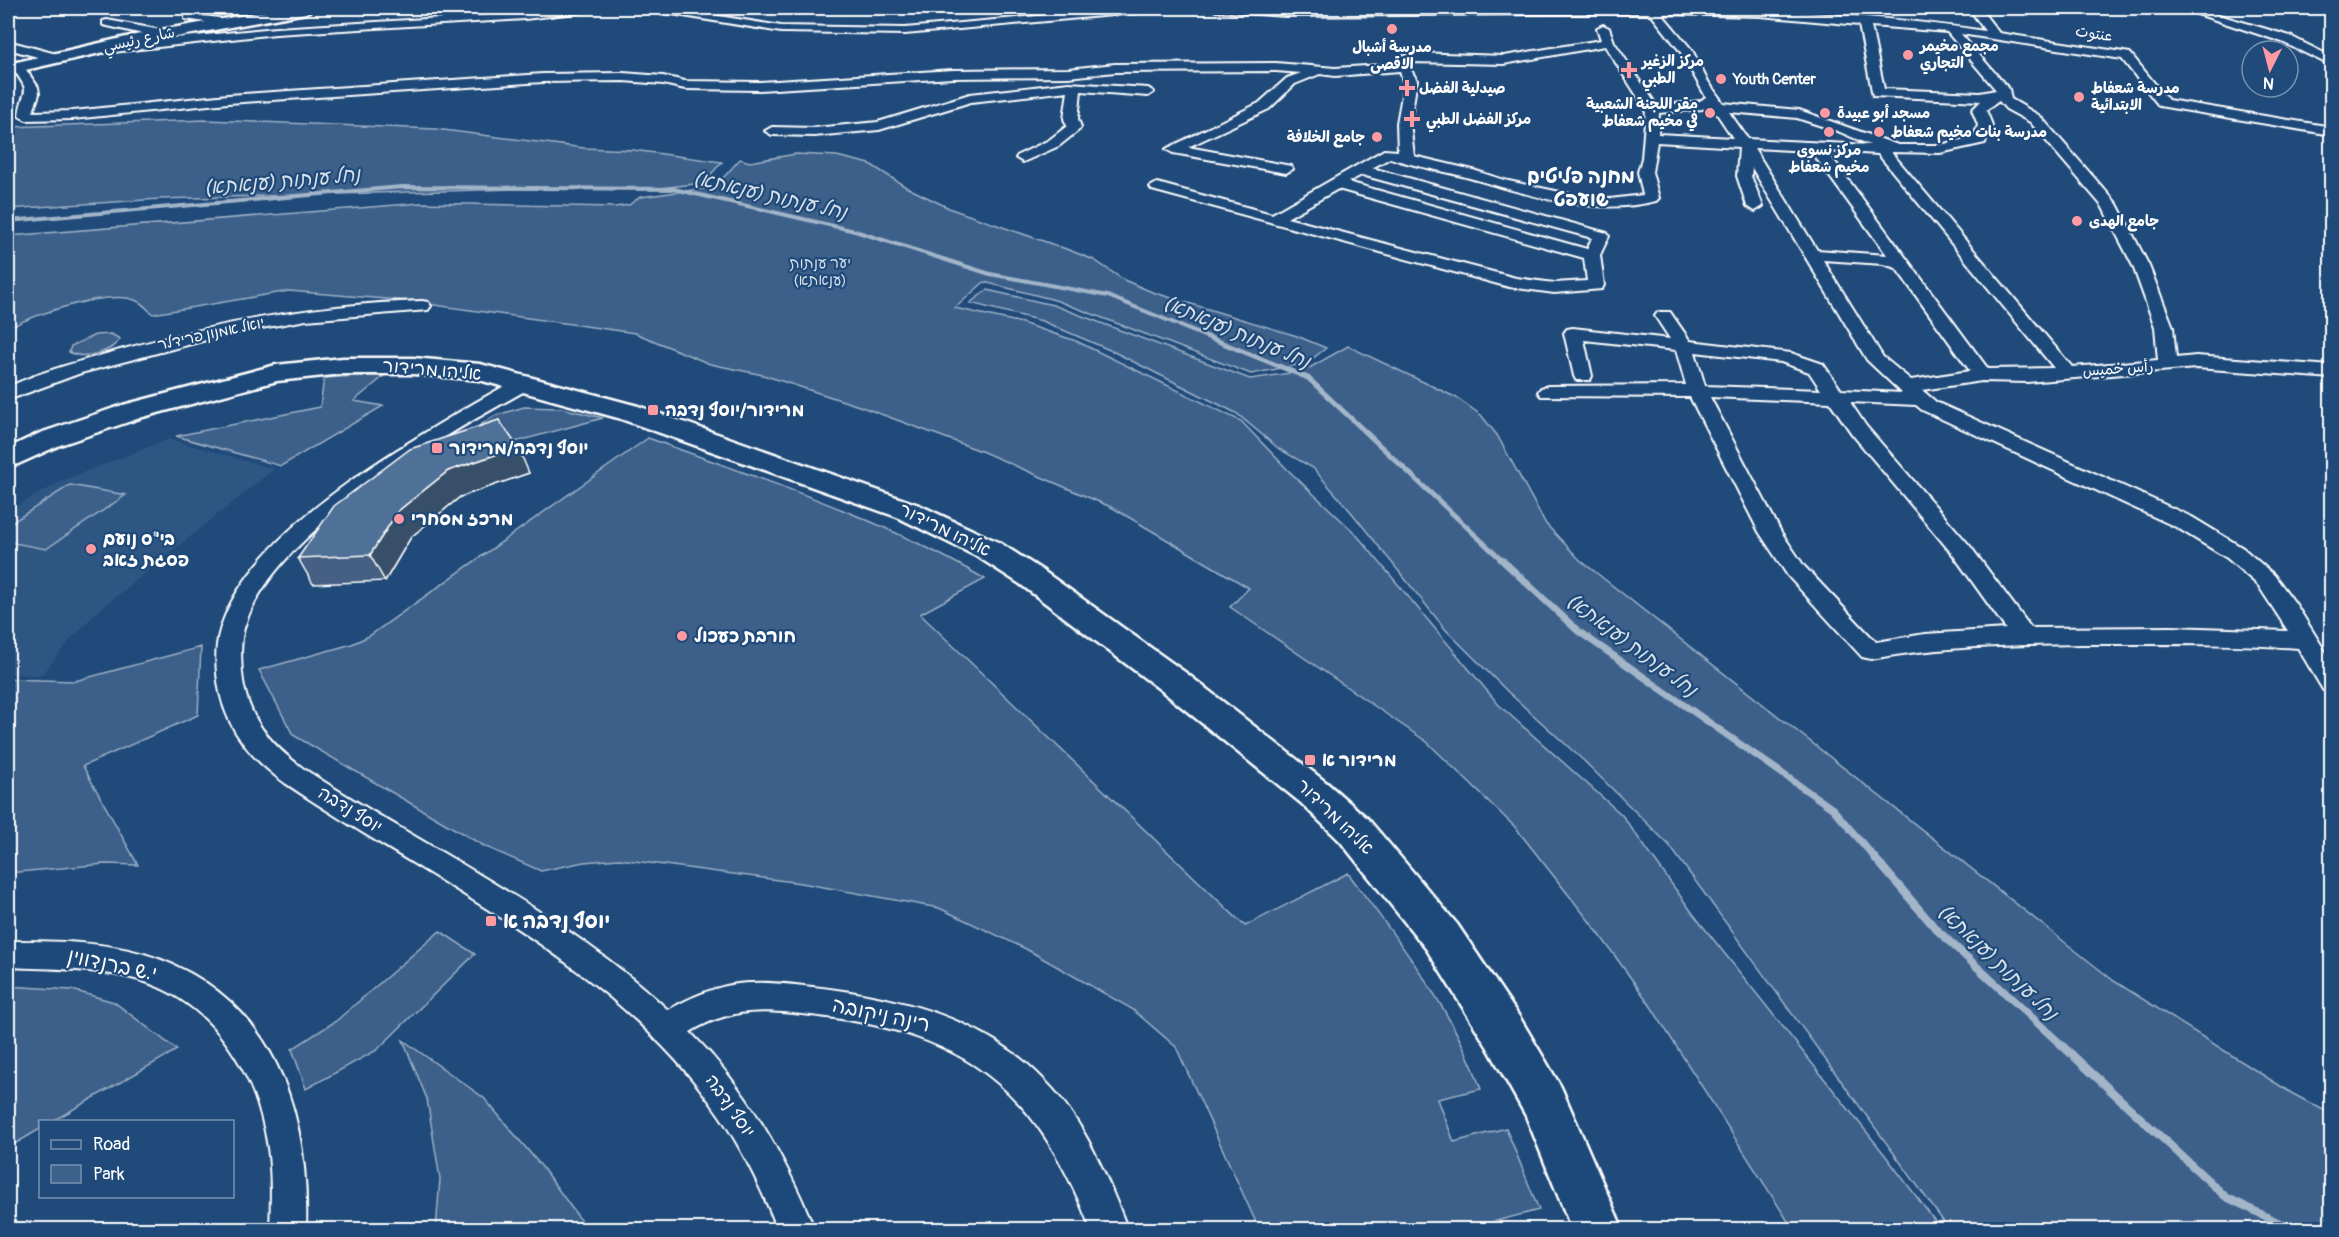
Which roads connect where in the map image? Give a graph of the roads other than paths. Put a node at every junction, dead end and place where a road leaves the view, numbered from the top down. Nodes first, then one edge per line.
1 (306, 8) edge
2 (591, 8) edge
3 (653, 8) edge
4 (739, 8) edge
5 (936, 8) edge
6 (942, 8) edge
7 (1157, 8) edge
8 (1216, 8) edge
9 (1976, 8) edge
10 (1998, 8) edge
11 (2175, 8) edge
12 (2185, 8) edge
13 (2192, 8) edge
14 (2200, 8) edge
15 (2207, 8) edge
16 (1656, 14) junction
17 (189, 17) dead end
18 (723, 19) junction
19 (1864, 22) junction
20 (107, 23) dead end
21 (220, 24) junction
22 (2259, 28) junction
23 (1950, 29) junction
24 (1995, 36) junction
25 (150, 39) junction
26 (2286, 39) joint
27 (1608, 42) junction
28 (8, 45) edge
29 (2300, 46) edge
30 (2331, 52) edge
31 (56, 58) junction
32 (2331, 62) edge
33 (1403, 67) junction
34 (13, 68) edge
35 (1320, 70) junction
36 (1074, 72) junction
37 (1075, 87) junction
38 (1148, 92) dead end
39 (2004, 92) junction
40 (1716, 103) junction
41 (1653, 110) junction
42 (772, 131) dead end
43 (2331, 131) edge
44 (1651, 138) junction
45 (1745, 146) junction
46 (1816, 147) junction
47 (1890, 150) junction
48 (1023, 158) dead end
49 (1408, 159) junction
50 (1286, 169) dead end
51 (1358, 169) junction
52 (1334, 183) junction
53 (1157, 188) dead end
54 (1755, 206) dead end
55 (1274, 219) junction
56 (1811, 254) junction
57 (1592, 255) junction
58 (1902, 264) junction
59 (422, 306) dead end
60 (1664, 316) dead end
61 (1684, 346) junction
62 (2169, 366) junction
63 (2067, 372) junction
64 (2331, 372) edge
65 (1982, 375) junction
66 (1583, 376) dead end
67 (525, 383) junction
68 (1696, 391) junction
69 (1548, 392) dead end
70 (1912, 393) junction
71 (8, 394) edge
72 (1833, 395) junction
73 (8, 458) edge
74 (2024, 636) junction
75 (2305, 640) junction
76 (2331, 684) edge
77 (8, 954) edge
78 (666, 1029) junction
79 (288, 1230) edge
80 (797, 1230) edge
81 (1110, 1230) edge
82 (1598, 1230) edge

1 - 21 street, شارع رئيسي
2 - 25 street
3 - 18 street
4 - 18 street
5 - 6 street
7 - 18 street
8 - 16 street, عنتوت
9 - 10 street
9 - 24 street
10 - 24 street
11 - 22 street
12 - 22 street
13 - 26 street
14 - 22 street
15 - 22 street
16 - 19 street, عنتوت
16 - 27 street
16 - 40 street
17 - 21 street
19 - 23 street, عنتوت
19 - 39 street
20 - 25 street
21 - 25 street, شارع رئيسي
22 - 26 street
22 - 30 street
23 - 24 street, عنتوت
23 - 39 street
24 - 43 street, عنتوت
25 - 31 street, شارع رئيسي
27 - 33 street
27 - 41 street
28 - 31 street
29 - 32 street
31 - 34 street, شارع رئيسي
33 - 35 street
33 - 49 street
34 - 36 street
35 - 36 street
35 - 50 street
36 - 37 street
37 - 38 street
37 - 42 street
37 - 48 street
39 - 47 street
39 - 62 street
40 - 41 street
40 - 45 street
40 - 47 street
41 - 44 street
44 - 45 street
44 - 49 street
45 - 46 street
45 - 54 street
45 - 56 street
46 - 47 street
46 - 58 street
47 - 63 street
49 - 51 street
51 - 52 street
51 - 57 street
52 - 55 street
52 - 57 street
53 - 55 street
55 - 57 street
56 - 58 street
56 - 70 street
58 - 65 street
59 - 71 street, יואל אמנון פרידלר
60 - 61 street
61 - 66 street
61 - 68 street
61 - 72 street
62 - 63 street, رأس خميس
62 - 64 street, رأس خميس
63 - 65 street, رأس خميس
65 - 70 street, رأس خميس
67 - 73 street, אליהו מרידור
67 - 78 street, יוסף נדבה
67 - 82 street, אליהו מרידור
68 - 69 street, رأس خميس
68 - 72 street, رأس خميس
68 - 74 street
70 - 72 street, رأس خميس
70 - 75 street
72 - 74 street
74 - 75 street
75 - 76 street
77 - 79 street, י.ש ברנדווין
78 - 80 street, יוסף נדבה
78 - 81 street, רינה ניקובה

